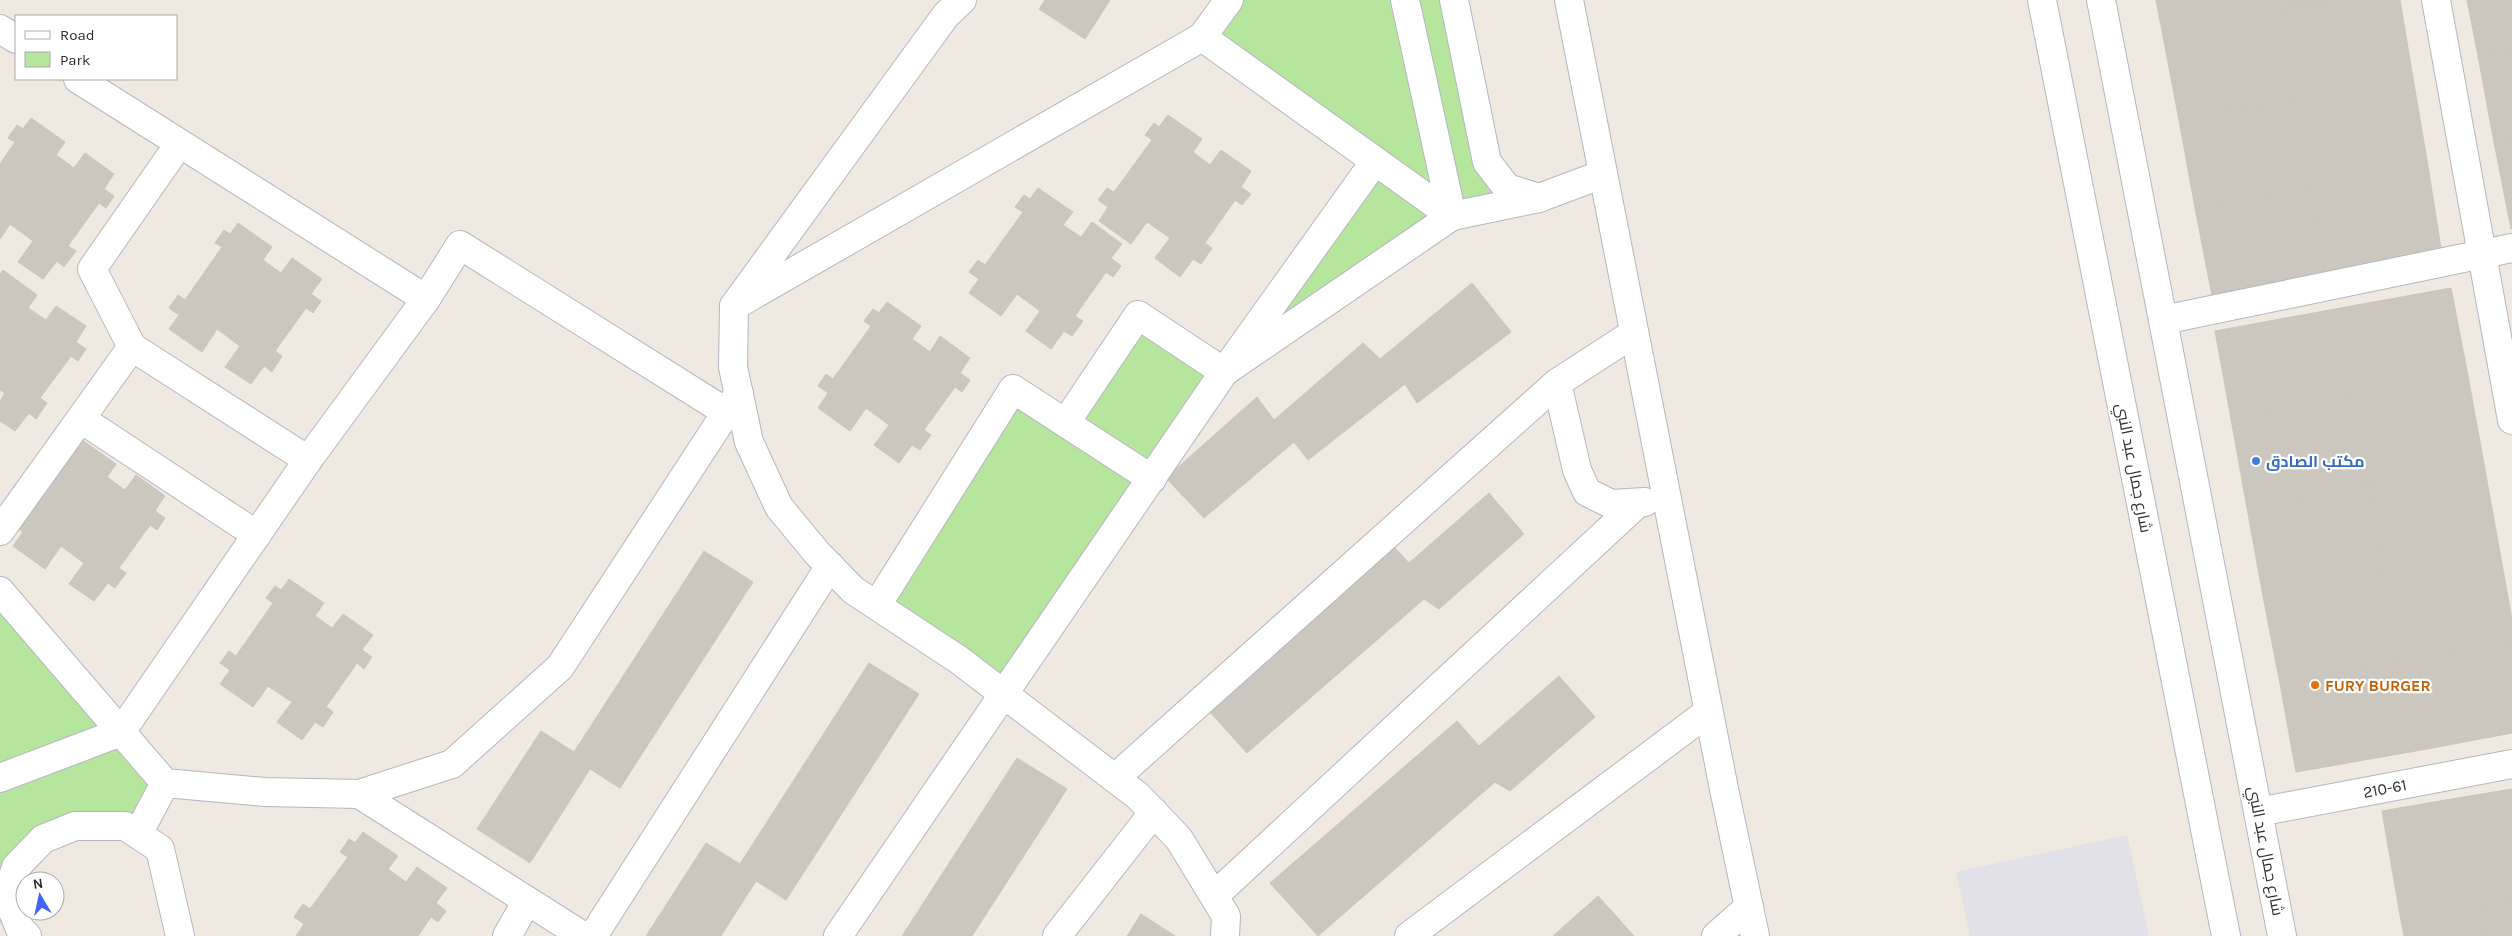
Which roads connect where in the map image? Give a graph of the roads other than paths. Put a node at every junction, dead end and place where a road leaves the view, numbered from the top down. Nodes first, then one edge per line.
1 (1229, 0) edge
2 (1405, 0) edge
3 (1454, 0) edge
4 (1568, 0) edge
5 (2042, 0) edge
6 (2101, 0) edge
7 (2436, 0) edge
8 (953, 5) edge
9 (0, 29) edge
10 (1202, 37) junction
11 (15, 38) edge
12 (80, 80) edge
13 (179, 144) junction
14 (1376, 161) junction
15 (1603, 174) junction
16 (1539, 198) junction
17 (1452, 216) junction
18 (2512, 248) edge
19 (2482, 255) junction
20 (426, 299) junction
21 (734, 306) junction
22 (2163, 320) junction
23 (1634, 333) junction
24 (132, 347) junction
25 (1224, 372) junction
26 (1557, 383) junction
27 (733, 402) junction
28 (81, 419) junction
29 (2512, 420) edge
30 (1066, 422) junction
31 (308, 460) junction
32 (1152, 479) junction
33 (1667, 501) junction
34 (1638, 503) junction
35 (0, 531) edge
36 (257, 535) junction
37 (830, 566) junction
38 (0, 591) edge
39 (877, 605) junction
40 (1005, 694) junction
41 (1708, 712) junction
42 (121, 732) junction
43 (2512, 764) edge
44 (0, 778) edge
45 (1115, 778) junction
46 (165, 782) junction
47 (358, 794) junction
48 (1154, 812) junction
49 (2258, 812) junction
50 (138, 834) junction
51 (1214, 896) junction
52 (528, 901) junction
53 (1749, 907) junction
54 (0, 922) edge
55 (12, 936) edge
56 (28, 936) edge
57 (180, 936) edge
58 (507, 936) edge
59 (583, 936) edge
60 (593, 936) edge
61 (838, 936) edge
62 (1057, 936) edge
63 (1225, 936) edge
64 (1409, 936) edge
65 (1716, 936) edge
66 (1755, 936) edge
67 (2226, 936) edge
68 (2282, 936) edge

1 - 10 street
2 - 17 street
3 - 16 street
4 - 15 street
5 - 67 street, شارع جمال عبد النبي
6 - 22 street, شارع جمال عبد النبي
7 - 19 street
8 - 21 street
9 - 11 street
10 - 14 street
10 - 21 street
12 - 13 street
13 - 20 street
13 - 24 street
14 - 17 street
14 - 25 street
15 - 16 street
15 - 23 street
16 - 17 street
17 - 25 street
18 - 19 street
19 - 22 street
19 - 29 street
20 - 27 street
20 - 31 street
21 - 27 street
22 - 49 street, شارع جمال عبد النبي
23 - 26 street
23 - 33 street
24 - 28 street
24 - 31 street
25 - 30 street
25 - 32 street
26 - 34 street
26 - 45 street
27 - 37 street
27 - 47 street
28 - 35 street
28 - 36 street
30 - 32 street
30 - 39 street
31 - 36 street
32 - 40 street
33 - 34 street
33 - 41 street
34 - 51 street
36 - 42 street
37 - 39 street
37 - 60 street
38 - 42 street
39 - 40 street
40 - 45 street
40 - 61 street
41 - 53 street
41 - 64 street
42 - 44 street
42 - 46 street
43 - 49 street, 210-61
45 - 48 street
46 - 47 street
46 - 50 street
47 - 52 street
48 - 51 street
48 - 62 street
49 - 68 street, شارع جمال عبد النبي
50 - 56 street
50 - 57 street
51 - 63 street
52 - 58 street
52 - 59 street
53 - 65 street
53 - 66 street
54 - 55 street

